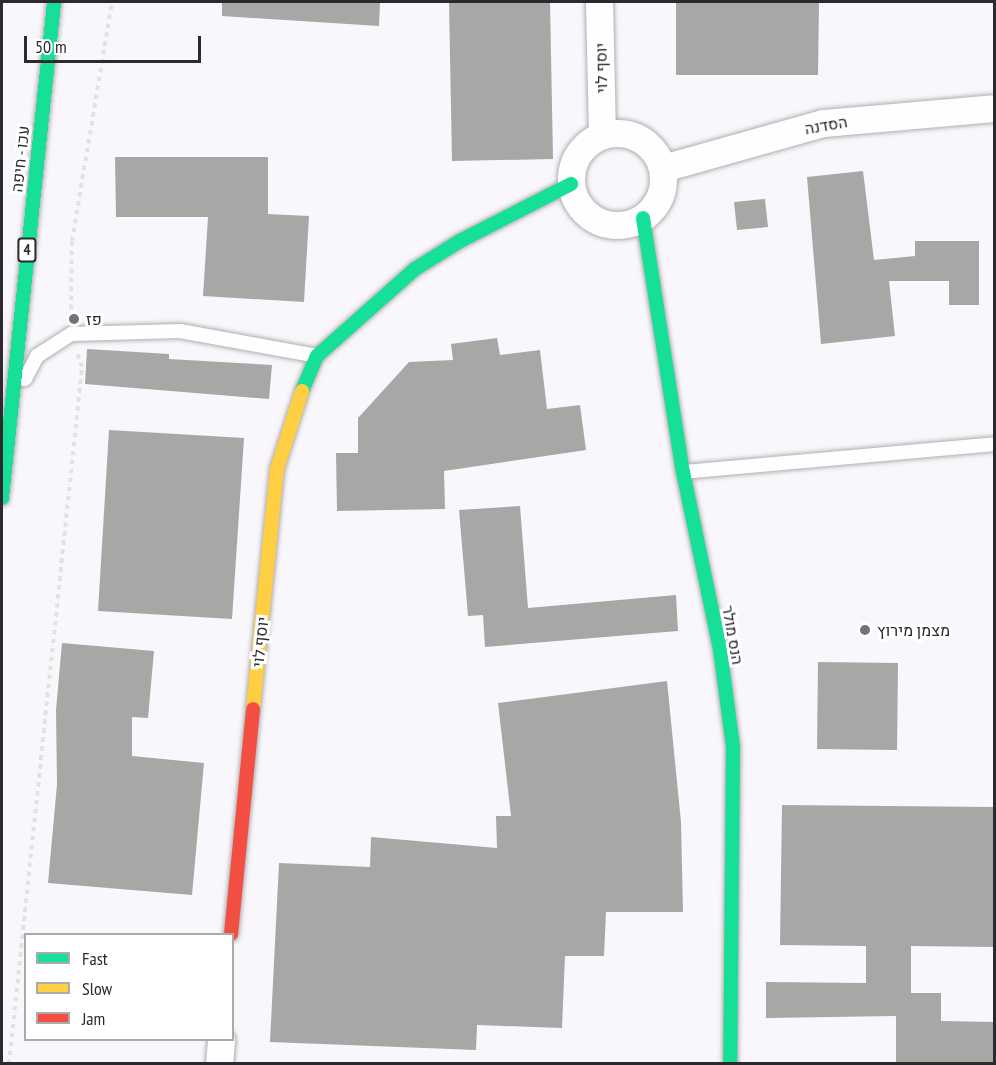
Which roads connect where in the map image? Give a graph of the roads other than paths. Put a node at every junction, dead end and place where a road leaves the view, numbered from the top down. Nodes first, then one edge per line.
1 (54, 2) edge
2 (599, 2) edge
3 (994, 108) edge
4 (602, 135) junction
5 (663, 168) junction
6 (571, 184) junction
7 (643, 219) junction
8 (317, 356) junction
9 (11, 405) junction
10 (994, 444) edge
11 (683, 472) junction
12 (2, 498) edge
13 (231, 933) edge
14 (221, 1041) edge
15 (219, 1064) edge
16 (730, 1064) edge

1 - 9 main road, עכו - חיפה / 4
2 - 4 street, יוסף לוי
3 - 5 street, הסדנה
4 - 5 street
4 - 6 street
5 - 7 street
6 - 7 street
6 - 8 main road
7 - 11 main road, הנס מולר
8 - 9 lane
8 - 13 main road, יוסף לוי
9 - 12 main road, עכו - חיפה / 4
10 - 11 lane
11 - 16 main road, הנס מולר
14 - 15 street

